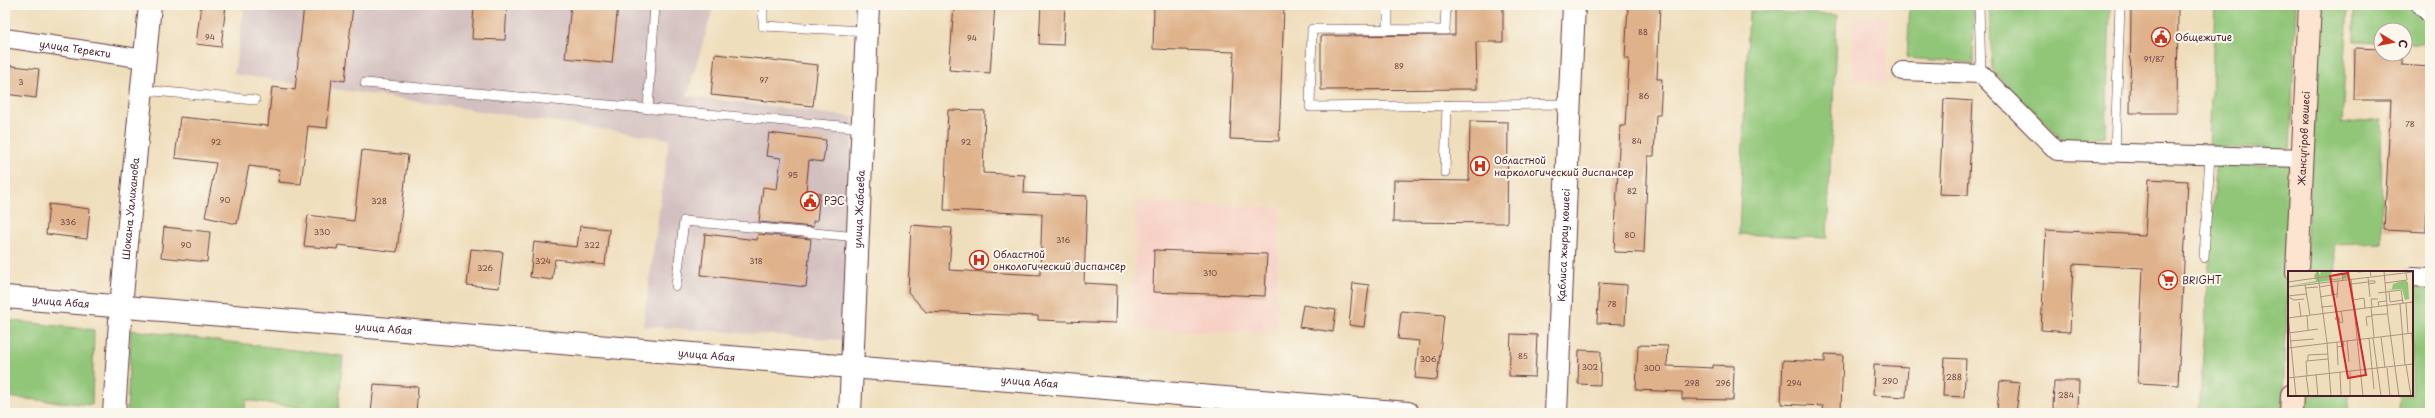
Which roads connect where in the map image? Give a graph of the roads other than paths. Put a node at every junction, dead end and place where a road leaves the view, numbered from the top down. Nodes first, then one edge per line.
1 (150, 5) edge
2 (655, 5) edge
3 (763, 5) edge
4 (868, 5) edge
5 (1388, 5) edge
6 (1446, 5) edge
7 (1574, 5) edge
8 (1979, 5) edge
9 (2120, 5) edge
10 (2310, 5) edge
11 (2421, 5) edge
12 (2430, 14) edge
13 (1388, 30) junction
14 (867, 31) junction
15 (5, 38) edge
16 (145, 59) junction
17 (1902, 71) dead end
18 (1981, 74) junction
19 (365, 83) dead end
20 (142, 90) junction
21 (255, 100) dead end
22 (1570, 104) junction
23 (1447, 105) junction
24 (648, 109) junction
25 (863, 128) junction
26 (2115, 153) junction
27 (2210, 155) junction
28 (2303, 158) junction
29 (1445, 172) dead end
30 (858, 237) junction
31 (2204, 258) dead end
32 (2298, 271) edge
33 (2413, 277) edge
34 (2430, 278) edge
35 (676, 286) dead end
36 (5, 297) edge
37 (121, 306) junction
38 (853, 368) junction
39 (2292, 396) edge
40 (114, 413) edge
41 (850, 413) edge
42 (1408, 413) edge
43 (1556, 413) edge
44 (2291, 413) edge

1 - 16 street, Шокана Уалиханова
2 - 24 lane
3 - 14 lane
4 - 14 street, улица Жабаева
5 - 13 lane
6 - 13 lane
7 - 22 street, Қаблиса жырау көшесі
8 - 18 lane
9 - 26 lane
10 - 28 main road, Жансүгіров көшесі
11 - 12 street
13 - 23 lane
14 - 25 street, улица Жабаева
15 - 16 street, улица Теректи
16 - 20 street, Шокана Уалиханова
17 - 18 street
18 - 26 street
19 - 24 lane
20 - 21 lane
20 - 37 street, Шокана Уалиханова
22 - 23 lane
22 - 43 street, Қаблиса жырау көшесі
23 - 29 lane
24 - 25 lane
25 - 30 street, улица Жабаева
26 - 27 street
27 - 28 street
27 - 31 lane
28 - 32 main road, Жансүгіров көшесі
30 - 35 lane
30 - 38 street, улица Жабаева
33 - 34 street
36 - 37 street, улица Абая
37 - 38 street, улица Абая
37 - 40 street, Шокана Уалиханова
38 - 41 street, улица Жабаева
38 - 42 street, улица Абая
39 - 44 main road

